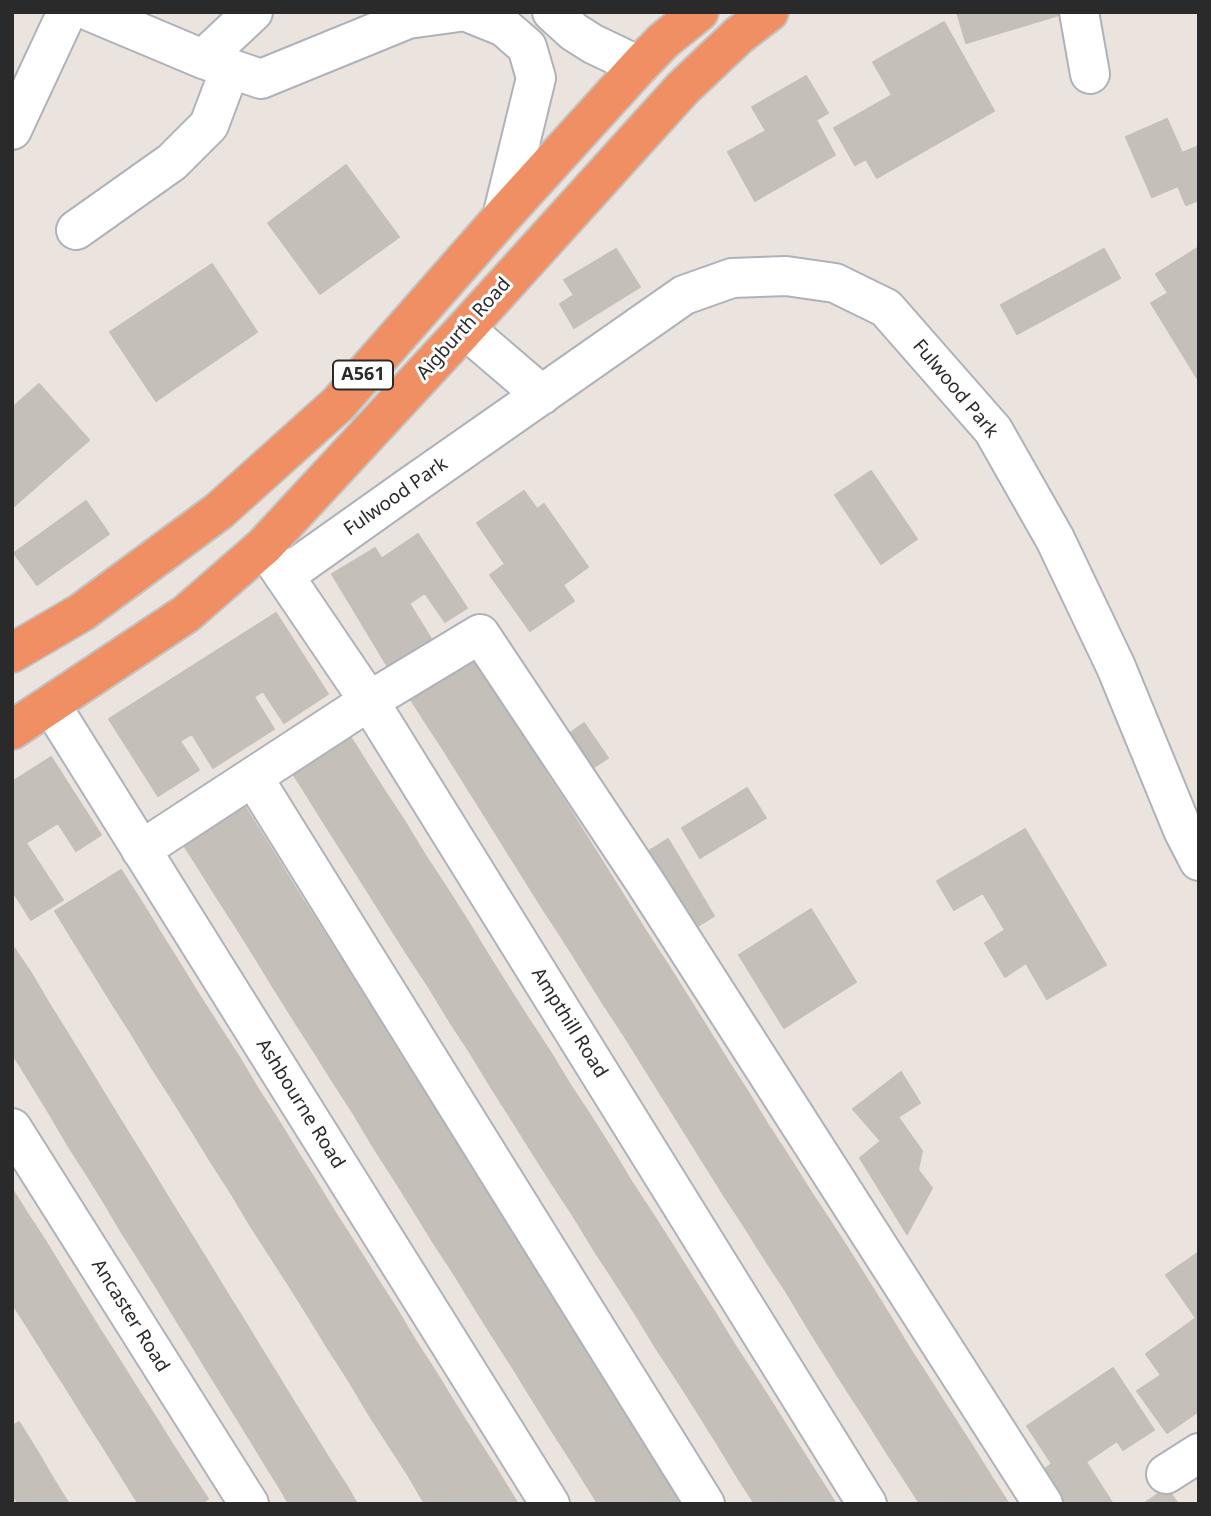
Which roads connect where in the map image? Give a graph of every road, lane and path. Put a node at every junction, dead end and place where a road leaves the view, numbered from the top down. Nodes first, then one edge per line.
1 (67, 12) edge
2 (91, 12) edge
3 (253, 12) edge
4 (458, 12) edge
5 (467, 12) edge
6 (552, 12) edge
7 (699, 12) edge
8 (769, 12) edge
9 (1079, 12) edge
10 (217, 64) junction
11 (639, 66) junction
12 (1090, 74) dead end
13 (12, 130) edge
14 (502, 217) junction
15 (76, 230) dead end
16 (465, 329) junction
17 (542, 395) junction
18 (274, 561) junction
19 (12, 653) edge
20 (369, 701) junction
21 (51, 705) junction
22 (12, 730) edge
23 (253, 777) junction
24 (141, 850) junction
25 (1199, 861) edge
26 (12, 1128) edge
27 (1199, 1453) edge
28 (1166, 1474) dead end
29 (249, 1504) edge
30 (550, 1504) edge
31 (705, 1504) edge
32 (867, 1504) edge
33 (1043, 1504) edge

1 - 13 street
2 - 10 street
3 - 10 street
4 - 10 street
5 - 14 street
6 - 11 street
7 - 11 highway, A561
8 - 16 highway, Aigburth Road / A561
9 - 12 street
10 - 15 street
11 - 14 highway, A561
14 - 19 highway, A561
16 - 17 street
16 - 18 highway, Aigburth Road / A561
17 - 18 street, Fulwood Park
17 - 25 street, Fulwood Park
18 - 20 street, Ampthill Road
18 - 21 highway, Aigburth Road / A561
20 - 23 street
20 - 32 street, Ampthill Road
20 - 33 street
21 - 22 highway, Aigburth Road / A561
21 - 24 street, Ashbourne Road
23 - 24 street
23 - 31 street
24 - 30 street, Ashbourne Road
26 - 29 street, Ancaster Road
27 - 28 street

